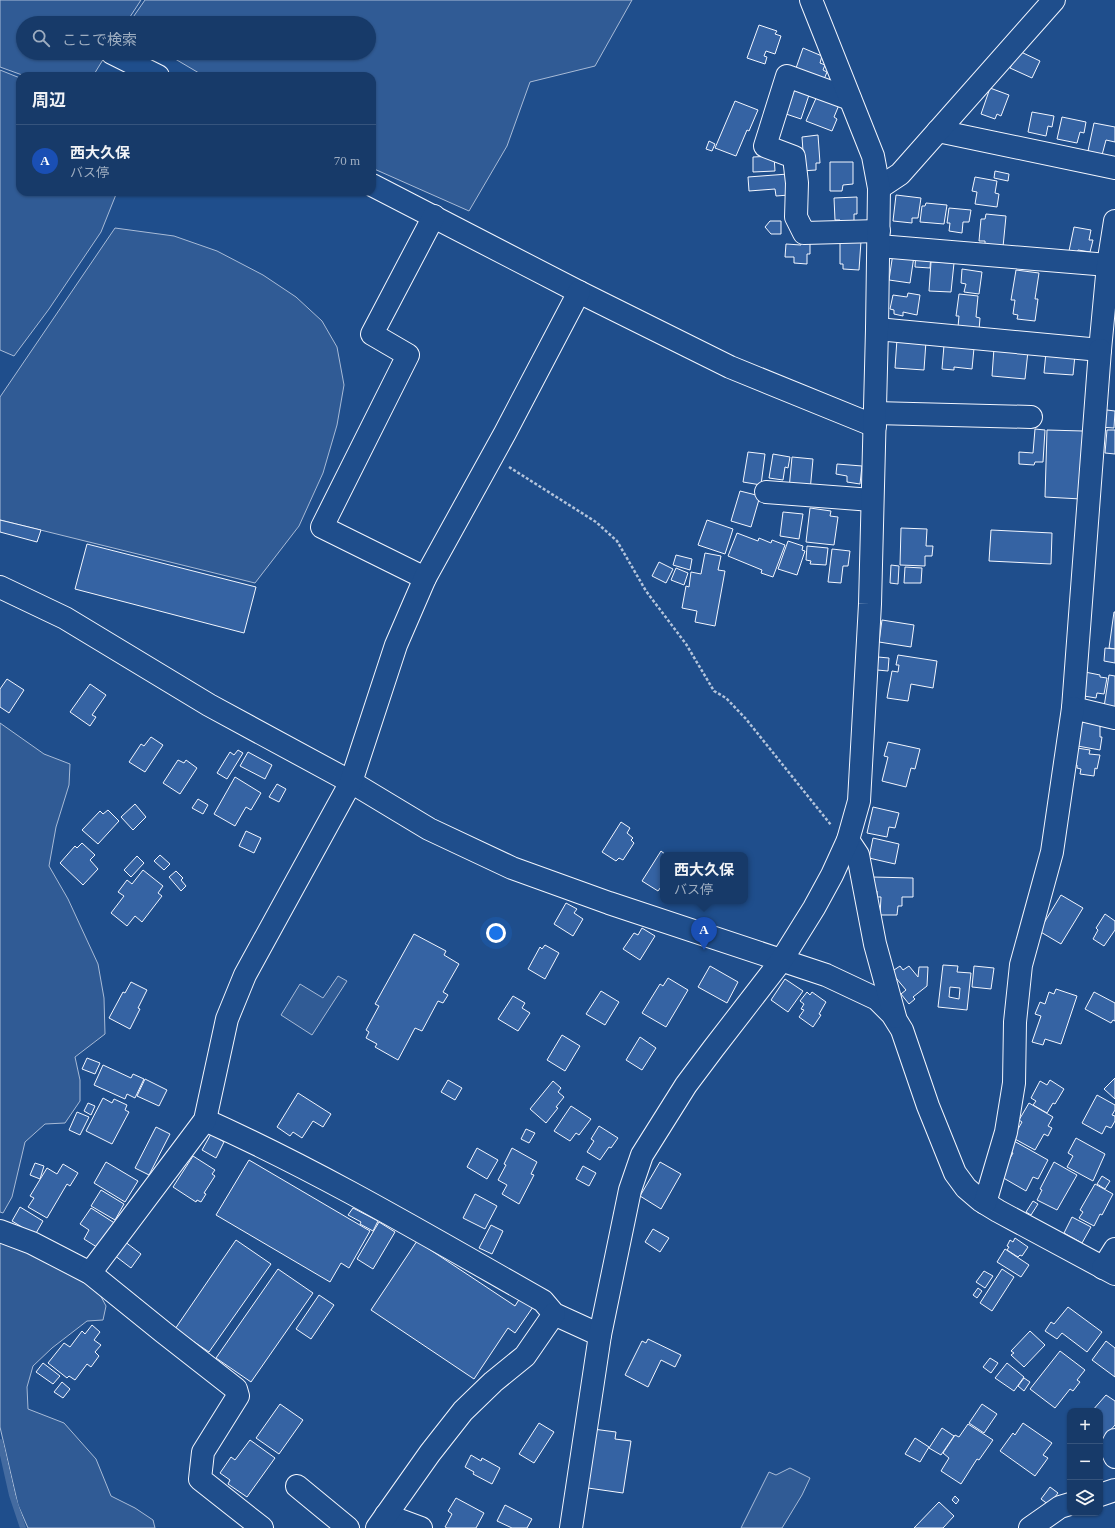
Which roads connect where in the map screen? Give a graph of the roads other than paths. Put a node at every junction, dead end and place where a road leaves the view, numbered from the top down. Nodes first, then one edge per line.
1 (811, 0) edge
2 (1054, 0) edge
3 (126, 60) edge
4 (150, 72) edge
5 (850, 100) junction
6 (938, 132) junction
7 (1115, 168) edge
8 (376, 186) edge
9 (879, 188) junction
10 (434, 216) junction
11 (1115, 221) edge
12 (879, 239) junction
13 (1108, 264) junction
14 (579, 292) junction
15 (877, 329) junction
16 (1100, 350) junction
17 (1031, 417) dead end
18 (875, 420) junction
19 (766, 492) dead end
20 (872, 500) junction
21 (425, 578) junction
22 (0, 587) edge
23 (1072, 708) junction
24 (1115, 718) edge
25 (350, 782) junction
26 (848, 840) junction
27 (781, 961) junction
28 (895, 1020) junction
29 (205, 1120) junction
30 (985, 1203) junction
31 (0, 1231) edge
32 (1115, 1249) edge
33 (1109, 1271) edge
34 (90, 1273) junction
35 (554, 1314) junction
36 (600, 1335) junction
37 (1115, 1440) edge
38 (1115, 1457) edge
39 (297, 1486) dead end
40 (1115, 1490) edge
41 (1103, 1494) edge
42 (1067, 1505) edge
43 (382, 1521) edge
44 (262, 1528) edge
45 (348, 1528) edge
46 (421, 1528) edge
47 (571, 1528) edge
48 (1030, 1528) edge

1 - 5 street
2 - 6 street
3 - 4 street
5 - 9 street
5 - 12 street
6 - 7 street
6 - 9 street
8 - 10 street
9 - 12 street
10 - 14 street
10 - 21 street
11 - 13 street
12 - 13 street
12 - 15 street
13 - 16 street
14 - 18 street
14 - 21 street
15 - 16 street
15 - 18 street
16 - 23 street
17 - 18 street
18 - 20 street
19 - 20 street
20 - 26 street
21 - 25 street
22 - 25 street
23 - 24 street
23 - 30 street
25 - 27 street
25 - 29 street
26 - 27 street
26 - 28 street
27 - 28 street
27 - 36 street
28 - 30 street
29 - 34 street
29 - 35 street
30 - 33 street
31 - 34 street
32 - 33 street
34 - 44 street
35 - 36 street
35 - 43 street
36 - 47 street
37 - 38 street
39 - 45 street
40 - 41 street
42 - 48 street
43 - 46 street

